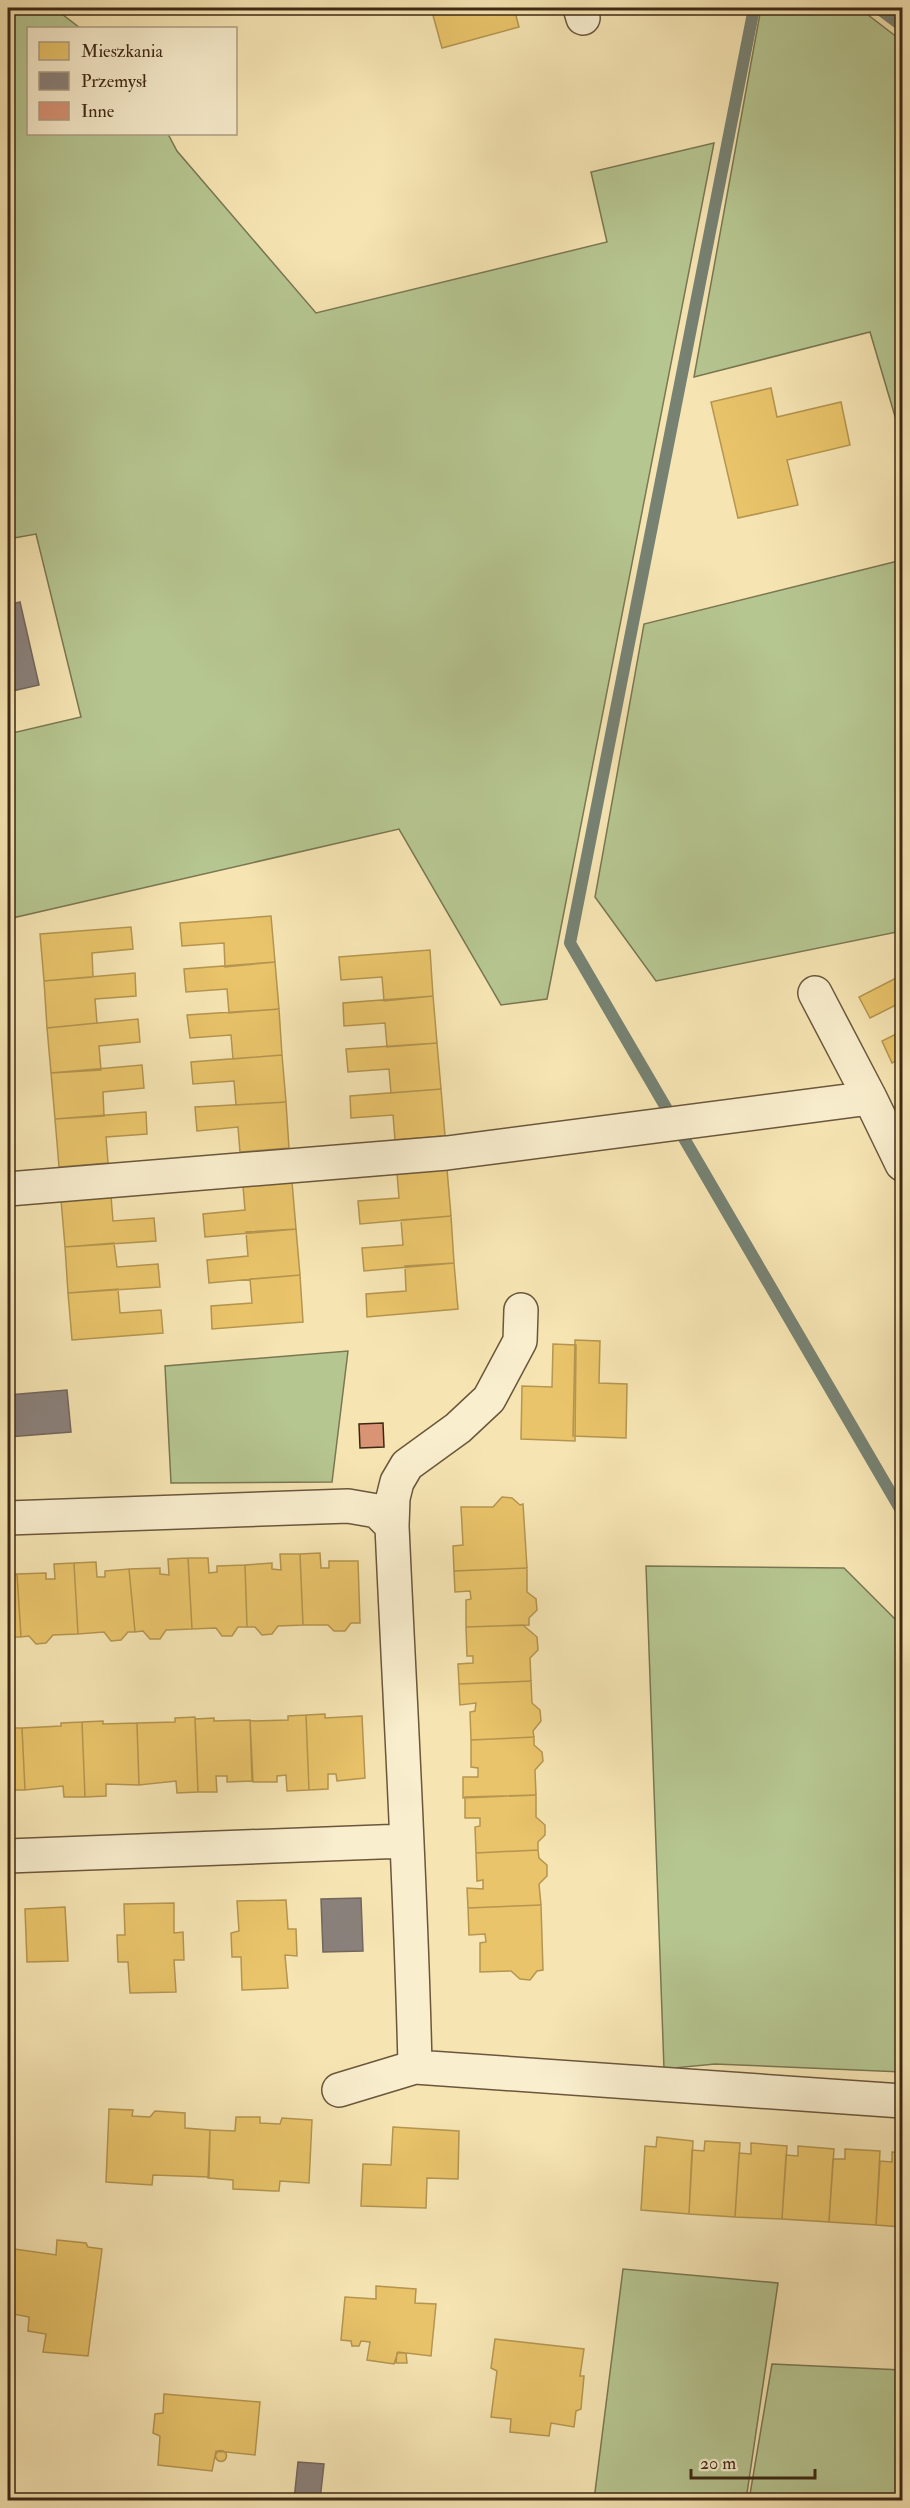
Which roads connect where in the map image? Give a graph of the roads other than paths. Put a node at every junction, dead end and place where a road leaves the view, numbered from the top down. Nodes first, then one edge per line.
1 (815, 993) dead end
2 (870, 1098) junction
3 (903, 1164) edge
4 (8, 1189) edge
5 (521, 1310) dead end
6 (8, 1518) edge
7 (392, 1526) junction
8 (405, 1840) junction
9 (8, 1857) edge
10 (415, 2067) junction
11 (339, 2090) dead end
12 (903, 2101) edge

1 - 2 lane
2 - 3 lane
2 - 4 lane
5 - 7 lane
6 - 7 lane
7 - 8 lane
8 - 9 lane
8 - 10 lane
10 - 11 lane
10 - 12 lane

